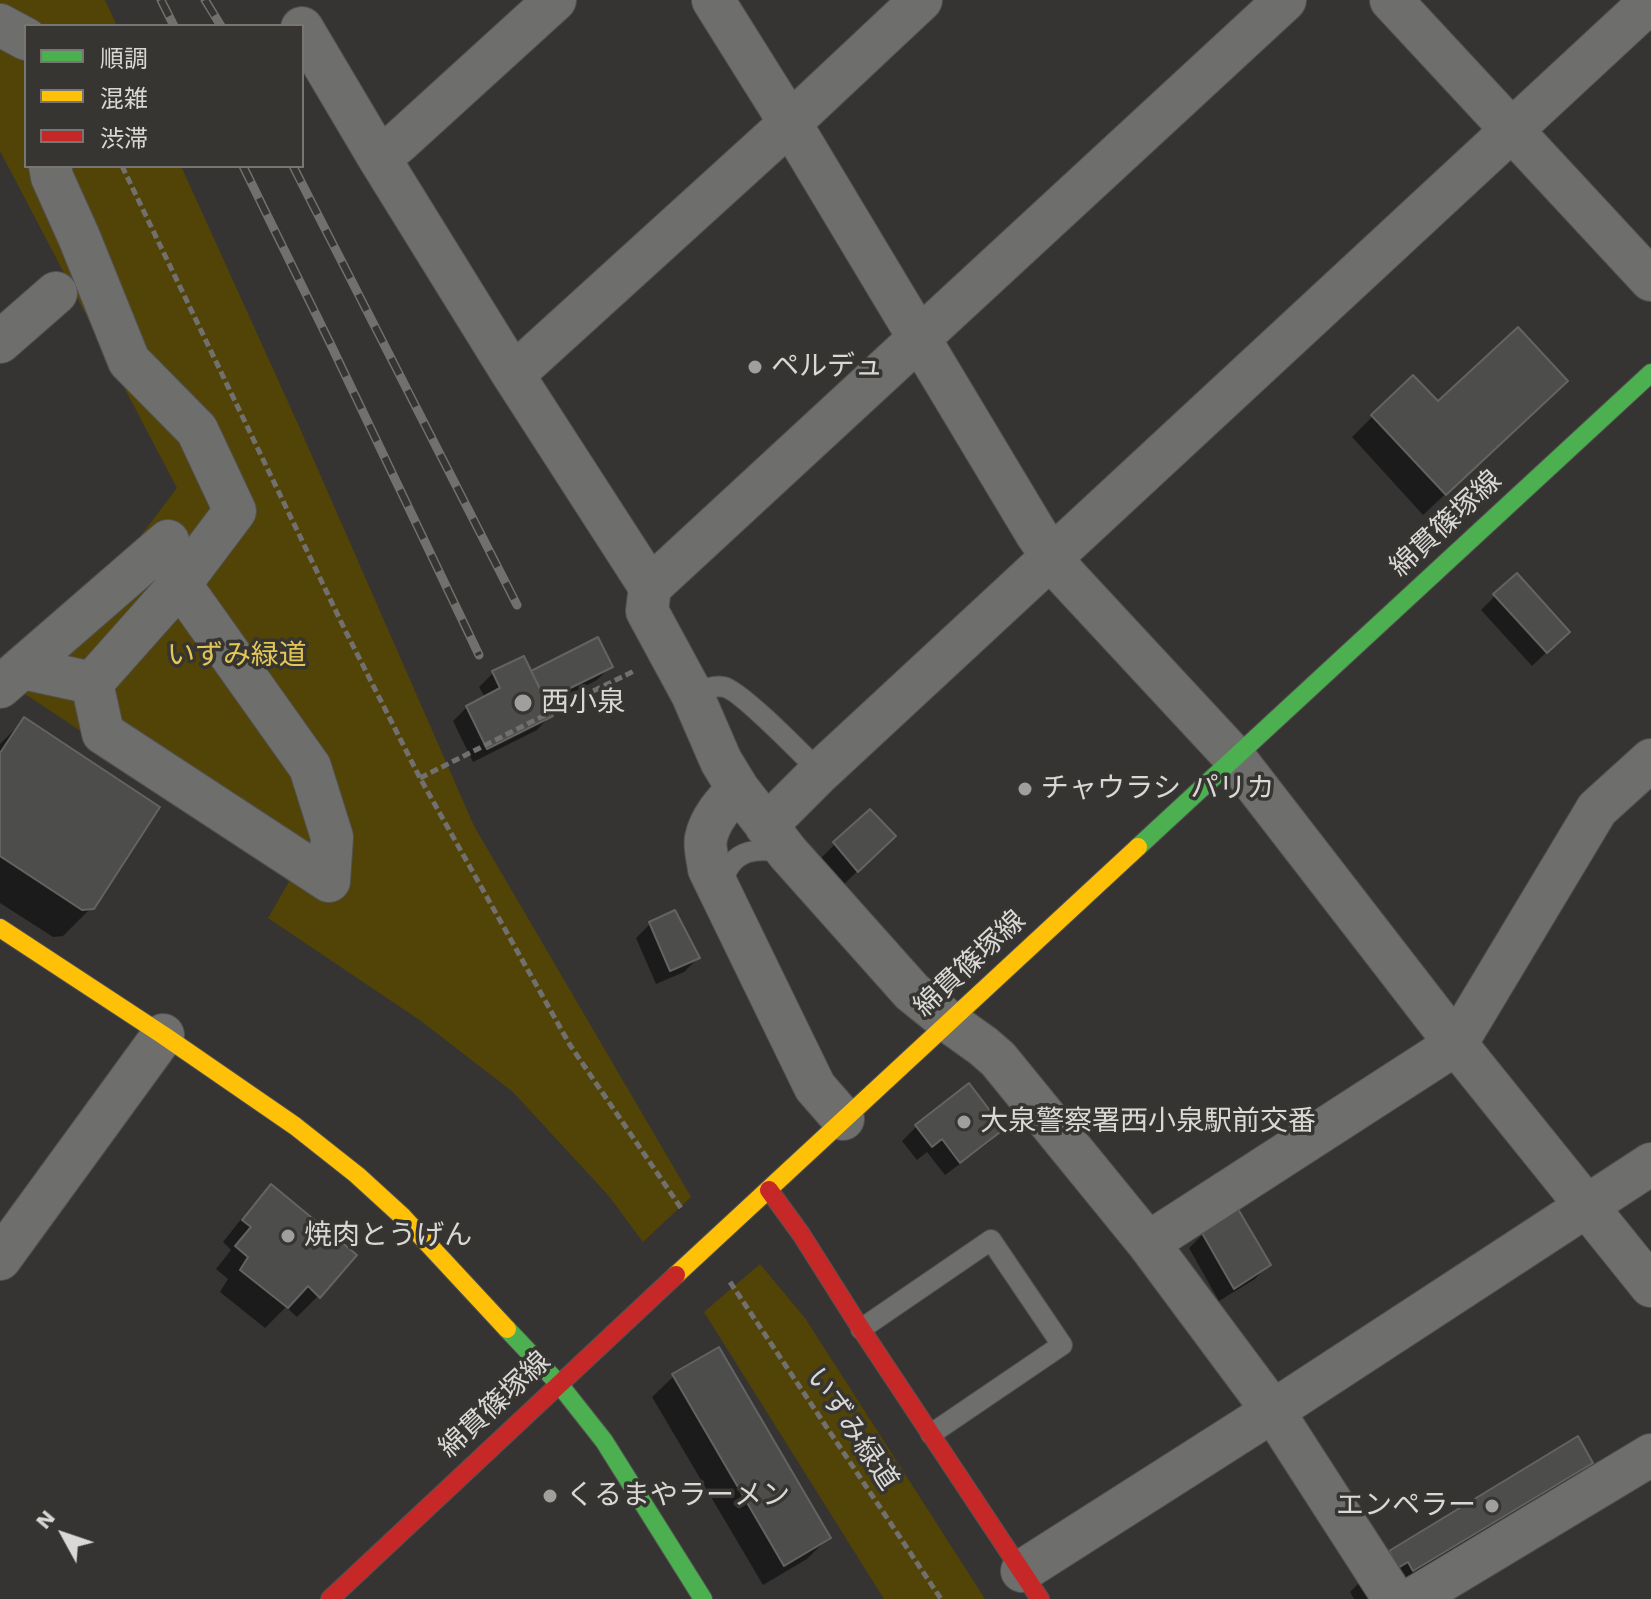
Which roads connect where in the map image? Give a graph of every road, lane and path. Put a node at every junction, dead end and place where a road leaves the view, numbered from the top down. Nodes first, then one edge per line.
1 (286, 0) edge
2 (555, 0) edge
3 (713, 0) edge
4 (921, 0) edge
5 (1285, 0) edge
6 (1391, 0) edge
7 (1651, 1) edge
8 (300, 24) edge
9 (0, 25) edge
10 (304, 30) edge
11 (24, 38) edge
12 (790, 123) junction
13 (1511, 129) junction
14 (379, 158) junction
15 (50, 168) edge
16 (123, 168) edge
17 (1651, 280) edge
18 (56, 293) dead end
19 (918, 338) junction
20 (0, 342) edge
21 (512, 373) junction
22 (1651, 373) edge
23 (168, 541) dead end
24 (1051, 556) junction
25 (180, 584) junction
26 (650, 587) junction
27 (648, 664) dead end
28 (11, 678) edge
29 (92, 683) junction
30 (692, 694) junction
31 (563, 706) dead end
32 (549, 708) dead end
33 (1234, 757) junction
34 (1651, 760) edge
35 (820, 772) junction
36 (420, 778) junction
37 (738, 789) junction
38 (777, 839) junction
39 (721, 893) junction
40 (0, 928) edge
41 (948, 1021) junction
42 (163, 1035) junction
43 (1456, 1044) junction
44 (843, 1119) junction
45 (1651, 1164) edge
46 (769, 1190) junction
47 (1587, 1206) junction
48 (683, 1211) dead end
49 (1148, 1243) junction
50 (0, 1259) edge
51 (730, 1282) dead end
52 (1651, 1286) edge
53 (861, 1329) junction
54 (559, 1384) junction
55 (1273, 1411) junction
56 (931, 1434) junction
57 (1651, 1455) edge
58 (1031, 1585) edge
59 (330, 1599) edge
60 (703, 1599) edge
61 (941, 1599) edge
62 (1394, 1599) edge
63 (1412, 1599) edge

1 - 8 street
2 - 14 street
3 - 12 street
4 - 12 street
5 - 19 street
6 - 13 street
7 - 13 street
9 - 11 street
10 - 14 street
12 - 19 street
12 - 21 street
13 - 17 street
13 - 24 street
14 - 21 street
15 - 25 street
16 - 36 path
18 - 20 street
19 - 24 street
19 - 26 street
21 - 26 street
22 - 33 main road, 綿貫篠塚線
23 - 28 street
24 - 33 street
24 - 35 street
25 - 29 street
25 - 29 street
26 - 30 street
27 - 32 path
28 - 29 street
30 - 35 lane
30 - 37 street
31 - 36 path
33 - 41 main road, 綿貫篠塚線
33 - 43 street
34 - 43 street
35 - 38 street
36 - 48 path
37 - 38 street
37 - 39 street
38 - 39 lane
38 - 41 street
39 - 44 street
40 - 42 main road
41 - 44 main road, 綿貫篠塚線
41 - 49 street
42 - 50 street
42 - 54 main road
43 - 47 street
43 - 49 street
44 - 46 main road, 綿貫篠塚線
45 - 47 street
46 - 53 main road
46 - 54 main road, 綿貫篠塚線
47 - 52 street
47 - 55 street
49 - 55 street
51 - 61 path, いずみ緑道
53 - 56 main road
53 - 56 lane
54 - 59 main road, 綿貫篠塚線
54 - 60 main road
55 - 58 street
55 - 62 street
56 - 58 main road
57 - 63 street

